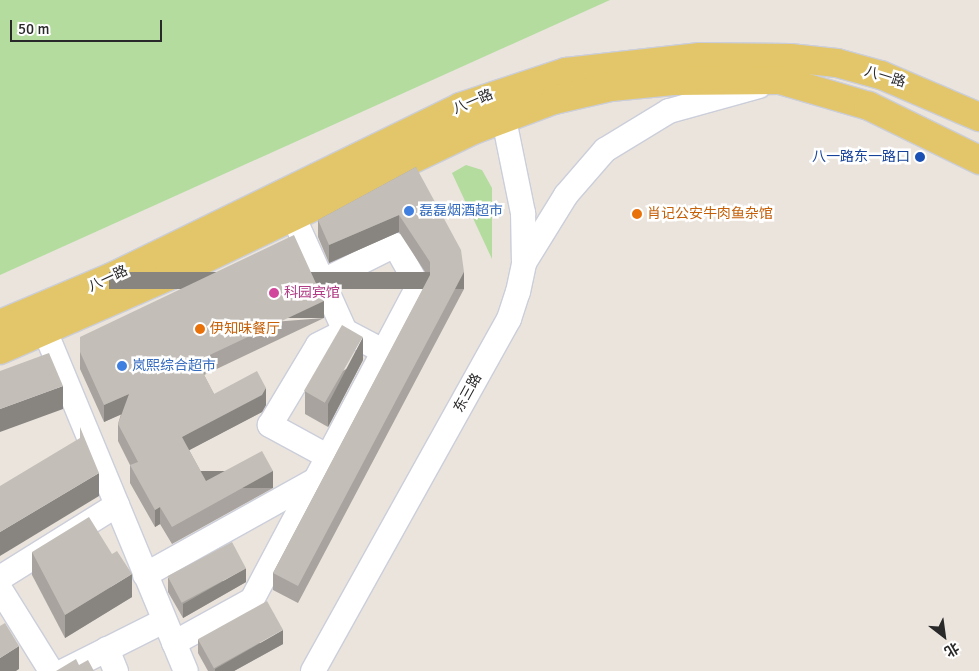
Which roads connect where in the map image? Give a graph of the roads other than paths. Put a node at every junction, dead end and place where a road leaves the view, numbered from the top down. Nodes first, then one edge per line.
1 (780, 80) junction
2 (497, 91) junction
3 (505, 117) junction
4 (979, 117) edge
5 (979, 160) edge
6 (293, 216) junction
7 (524, 264) junction
8 (322, 281) junction
9 (0, 324) edge
10 (45, 331) junction
11 (345, 331) junction
12 (0, 350) edge
13 (383, 351) junction
14 (325, 455) junction
15 (312, 482) junction
16 (117, 505) junction
17 (146, 575) junction
18 (0, 578) edge
19 (0, 589) edge
20 (164, 621) junction
21 (174, 643) junction
22 (107, 649) junction
23 (51, 671) edge
24 (64, 671) edge
25 (116, 671) edge
26 (186, 671) edge
27 (313, 671) edge

1 - 3 main road, 八一路
1 - 5 main road, 八一路
1 - 7 street
2 - 3 street, 东三路
2 - 4 main road, 八一路
2 - 9 main road, 八一路
3 - 6 main road, 八一路
3 - 7 street, 东三路
6 - 8 street
6 - 10 main road, 八一路
7 - 27 street, 东三路
8 - 11 street
8 - 13 street
10 - 12 main road, 八一路
10 - 16 street
11 - 13 street
11 - 14 street
13 - 14 street
14 - 15 street
15 - 17 street
15 - 21 street
16 - 17 street
16 - 18 street
17 - 20 street
19 - 23 street
20 - 21 street
20 - 22 street
21 - 26 street
22 - 24 street
22 - 25 street

